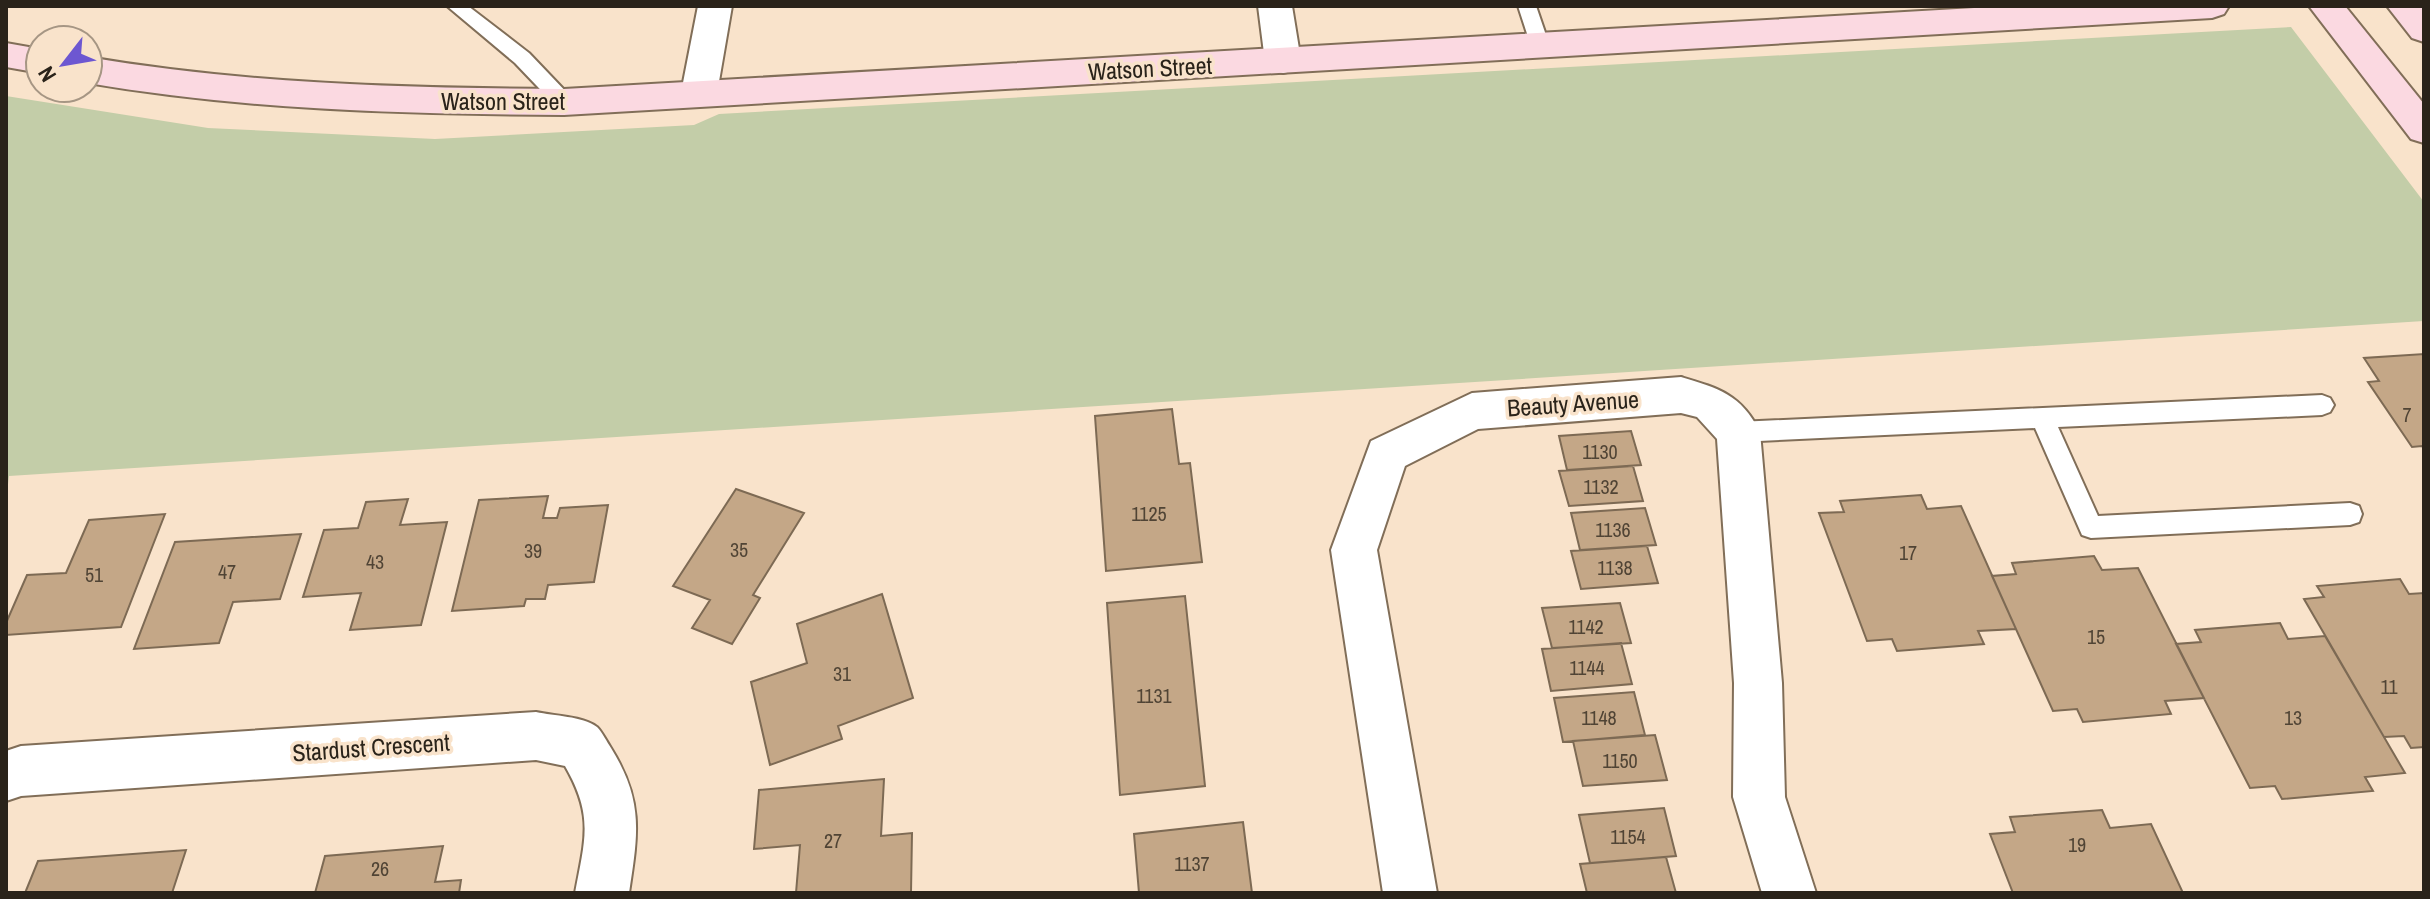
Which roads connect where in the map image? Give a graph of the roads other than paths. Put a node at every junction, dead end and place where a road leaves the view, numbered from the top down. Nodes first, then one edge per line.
1 (456, 6) edge
2 (715, 6) edge
3 (1275, 6) edge
4 (1527, 6) edge
5 (2212, 6) edge
6 (2326, 6) edge
7 (2404, 6) edge
8 (2424, 30) edge
9 (1540, 47) junction
10 (1283, 61) junction
11 (104, 72) edge
12 (699, 93) junction
13 (564, 102) junction
14 (2424, 130) edge
15 (2322, 405) dead end
16 (2042, 418) junction
17 (1738, 432) junction
18 (2350, 514) dead end
19 (6, 776) edge
20 (602, 893) edge
21 (1410, 893) edge
22 (1789, 893) edge

1 - 13 lane
2 - 12 street
3 - 10 street
4 - 9 lane
5 - 9 street, Watson Street
6 - 14 street
7 - 8 street
9 - 10 street, Watson Street
10 - 12 street, Watson Street
11 - 13 street, Watson Street
12 - 13 street, Watson Street
15 - 16 lane
16 - 17 lane
16 - 18 lane
17 - 21 street, Beauty Avenue
17 - 22 street
19 - 20 street, Stardust Crescent

